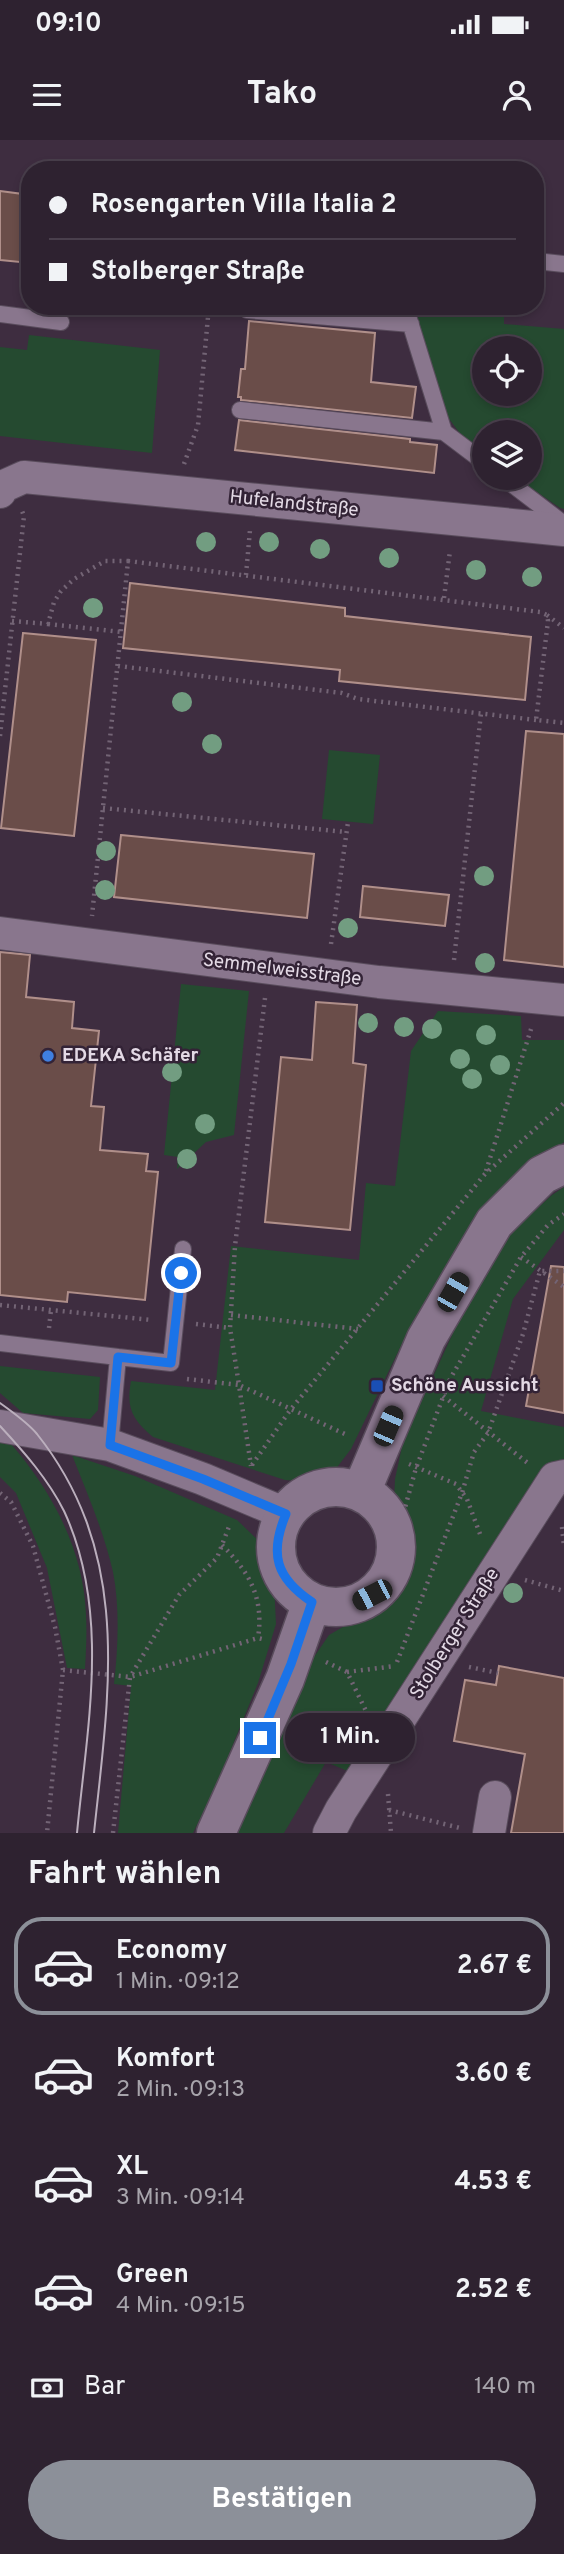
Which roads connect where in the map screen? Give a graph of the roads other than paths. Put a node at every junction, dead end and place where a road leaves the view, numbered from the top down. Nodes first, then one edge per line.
1 (544, 262) edge
2 (564, 264) edge
3 (0, 314) edge
4 (306, 315) edge
5 (408, 315) edge
6 (61, 322) dead end
7 (411, 324) junction
8 (240, 410) dead end
9 (444, 432) junction
10 (472, 453) edge
11 (520, 490) edge
12 (15, 491) edge
13 (564, 524) edge
14 (564, 530) edge
15 (0, 933) edge
16 (552, 999) edge
17 (564, 1164) edge
18 (183, 1249) dead end
19 (0, 1343) edge
20 (118, 1357) junction
21 (0, 1426) edge
22 (110, 1445) junction
23 (560, 1477) edge
24 (360, 1492) junction
25 (286, 1514) junction
26 (312, 1602) junction
27 (495, 1797) dead end
28 (478, 1831) edge
29 (216, 1833) edge
30 (329, 1833) edge

1 - 2 lane
3 - 6 lane
4 - 7 lane
5 - 7 lane
7 - 9 lane
8 - 9 lane
9 - 10 lane
11 - 13 lane
12 - 14 street, Hufelandstraße
15 - 16 street, Semmelweisstraße
17 - 24 main road
18 - 20 lane
19 - 20 lane
20 - 22 lane
21 - 22 street
22 - 25 street
23 - 30 street, Stolberger Straße
24 - 25 main road
24 - 26 main road
25 - 26 main road
26 - 29 main road
27 - 28 street

